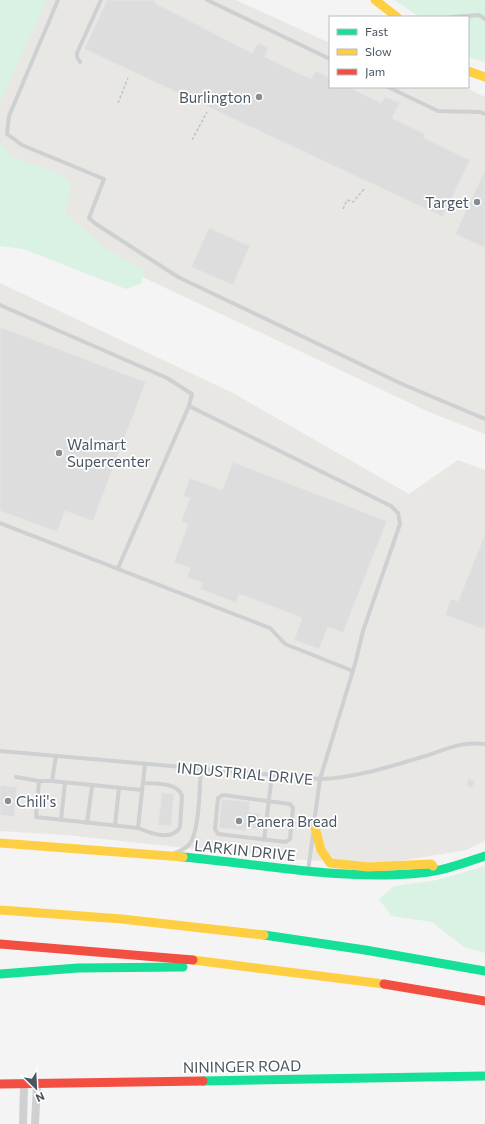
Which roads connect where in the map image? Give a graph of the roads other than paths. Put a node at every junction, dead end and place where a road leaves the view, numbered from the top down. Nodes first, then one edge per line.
1 (58, 0) edge
2 (102, 0) edge
3 (207, 0) edge
4 (376, 0) edge
5 (396, 16) edge
6 (466, 16) edge
7 (485, 19) edge
8 (329, 59) edge
9 (80, 62) dead end
10 (469, 71) edge
11 (485, 77) edge
12 (390, 88) edge
13 (485, 114) edge
14 (0, 305) edge
15 (189, 406) junction
16 (485, 419) edge
17 (0, 522) edge
18 (118, 568) junction
19 (353, 671) junction
20 (485, 744) edge
21 (0, 751) edge
22 (56, 756) junction
23 (145, 764) junction
24 (201, 769) junction
25 (272, 775) junction
26 (16, 777) dead end
27 (320, 779) junction
28 (39, 781) junction
29 (52, 781) junction
30 (65, 783) junction
31 (142, 783) junction
32 (92, 786) junction
33 (119, 788) junction
34 (142, 790) junction
35 (268, 800) junction
36 (61, 820) junction
37 (87, 822) junction
38 (314, 824) junction
39 (115, 825) junction
40 (138, 828) junction
41 (264, 840) junction
42 (0, 843) edge
43 (165, 856) junction
44 (485, 856) edge
45 (436, 869) junction
46 (308, 871) junction
47 (0, 910) edge
48 (0, 944) edge
49 (297, 971) junction
50 (485, 971) edge
51 (0, 974) edge
52 (485, 1001) edge
53 (485, 1076) edge
54 (0, 1084) edge
55 (24, 1084) junction
56 (37, 1084) junction
57 (23, 1124) edge
58 (35, 1124) edge

1 - 16 lane
2 - 9 lane
3 - 8 lane
4 - 5 main road
6 - 7 lane
10 - 11 main road
12 - 13 lane
14 - 15 lane
15 - 18 lane
15 - 19 lane
17 - 18 lane
18 - 19 lane
19 - 27 lane
20 - 27 lane, INDUSTRIAL DRIVE
21 - 22 lane, INDUSTRIAL DRIVE
22 - 23 lane, INDUSTRIAL DRIVE
22 - 29 lane
23 - 24 lane, INDUSTRIAL DRIVE
23 - 31 lane
24 - 25 lane, INDUSTRIAL DRIVE
24 - 43 lane
25 - 27 lane, INDUSTRIAL DRIVE
25 - 35 lane
26 - 28 lane
27 - 38 lane
28 - 29 lane
28 - 36 lane
29 - 30 lane
30 - 32 lane
30 - 36 lane
31 - 34 lane
31 - 40 lane
32 - 33 lane
32 - 37 lane
33 - 34 lane
33 - 39 lane
34 - 40 lane
35 - 41 lane
35 - 41 lane
35 - 41 lane
36 - 37 lane
37 - 39 lane
38 - 45 main road
38 - 46 lane
39 - 40 lane
42 - 43 main road, LARKIN DRIVE
43 - 46 main road, LARKIN DRIVE
44 - 45 main road, LARKIN DRIVE
45 - 46 main road, LARKIN DRIVE
47 - 50 main road
48 - 49 main road
49 - 51 main road
49 - 52 main road
53 - 56 main road, NININGER ROAD
54 - 55 main road, NININGER ROAD
55 - 56 main road, NININGER ROAD
55 - 57 street
56 - 58 street

